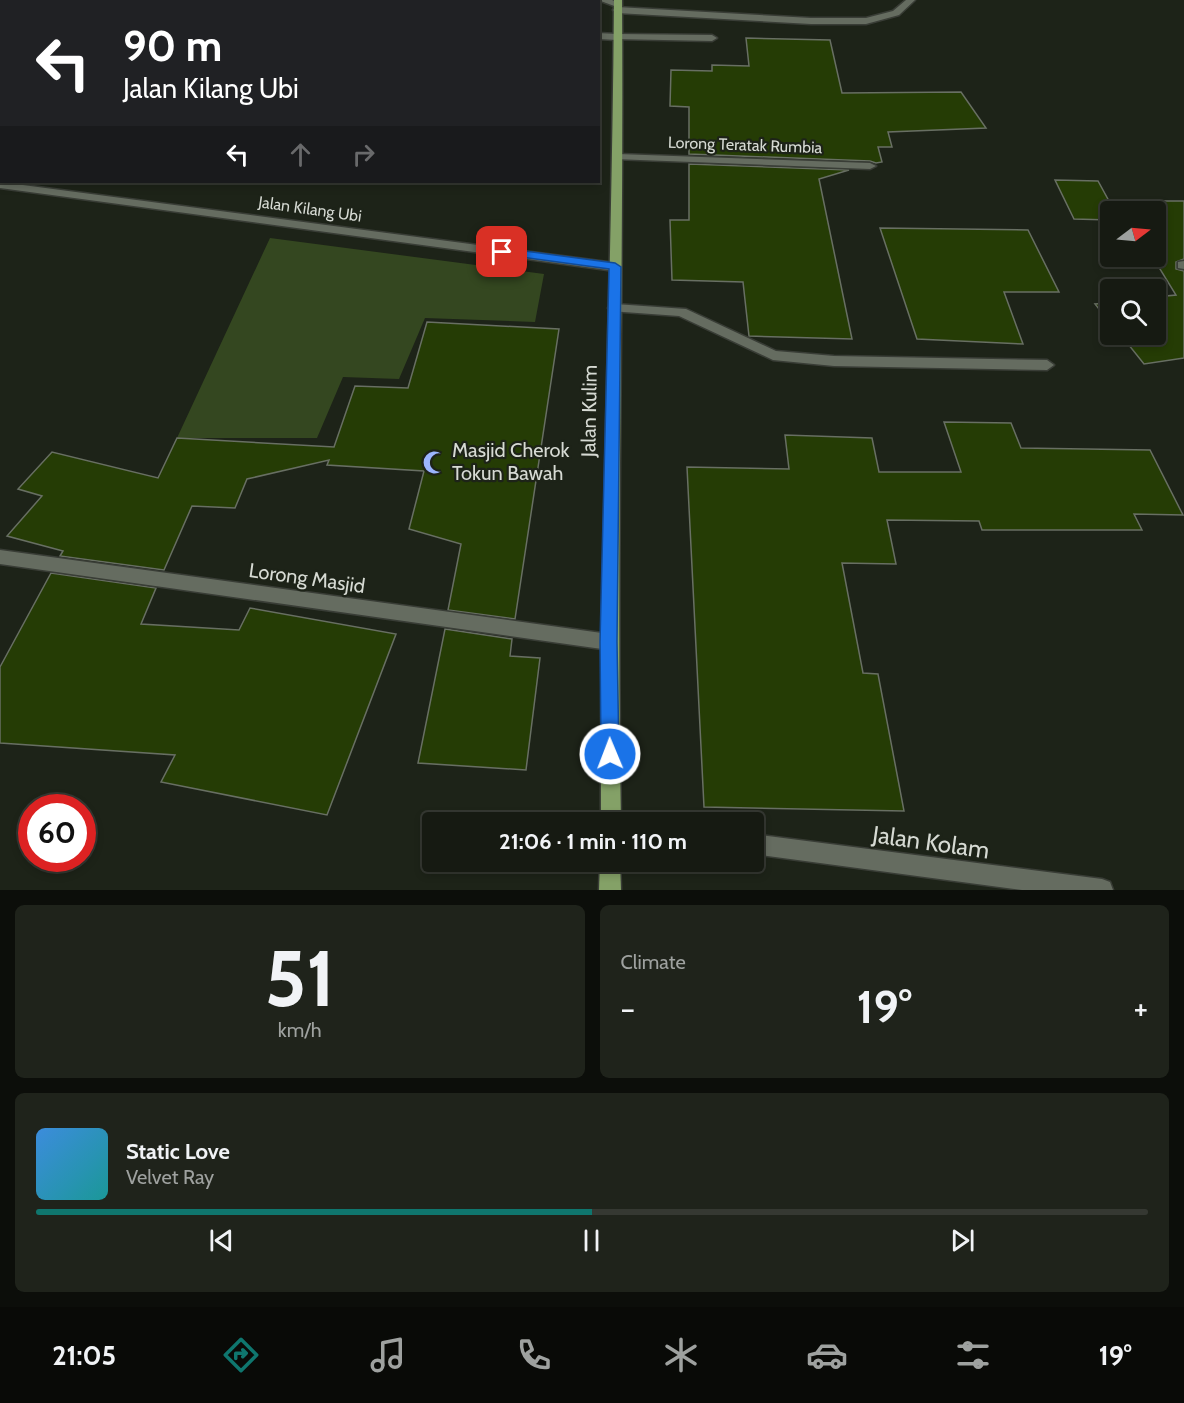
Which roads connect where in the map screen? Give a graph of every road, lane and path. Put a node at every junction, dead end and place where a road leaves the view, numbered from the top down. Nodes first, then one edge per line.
1 (602, 0) edge
2 (911, 0) edge
3 (618, 5) edge
4 (600, 36) edge
5 (617, 37) junction
6 (712, 38) dead end
7 (618, 157) junction
8 (870, 166) dead end
9 (0, 185) edge
10 (615, 267) junction
11 (615, 308) junction
12 (1047, 365) dead end
13 (0, 557) edge
14 (609, 642) junction
15 (611, 812) edge
16 (764, 845) edge
17 (610, 872) edge
18 (610, 890) edge
19 (1101, 890) edge

1 - 3 street
2 - 3 street
3 - 5 main road, Jalan Kulim
4 - 5 street
5 - 6 street
5 - 7 main road, Jalan Kulim
7 - 8 street, Lorong Teratak Rumbia
7 - 10 main road, Jalan Kulim
9 - 10 street, Jalan Kilang Ubi
10 - 11 main road, Jalan Kulim
11 - 12 street
11 - 14 main road, Jalan Kulim
13 - 14 street, Lorong Masjid
14 - 15 main road, Jalan Kulim
16 - 19 street, Jalan Kolam
17 - 18 main road

